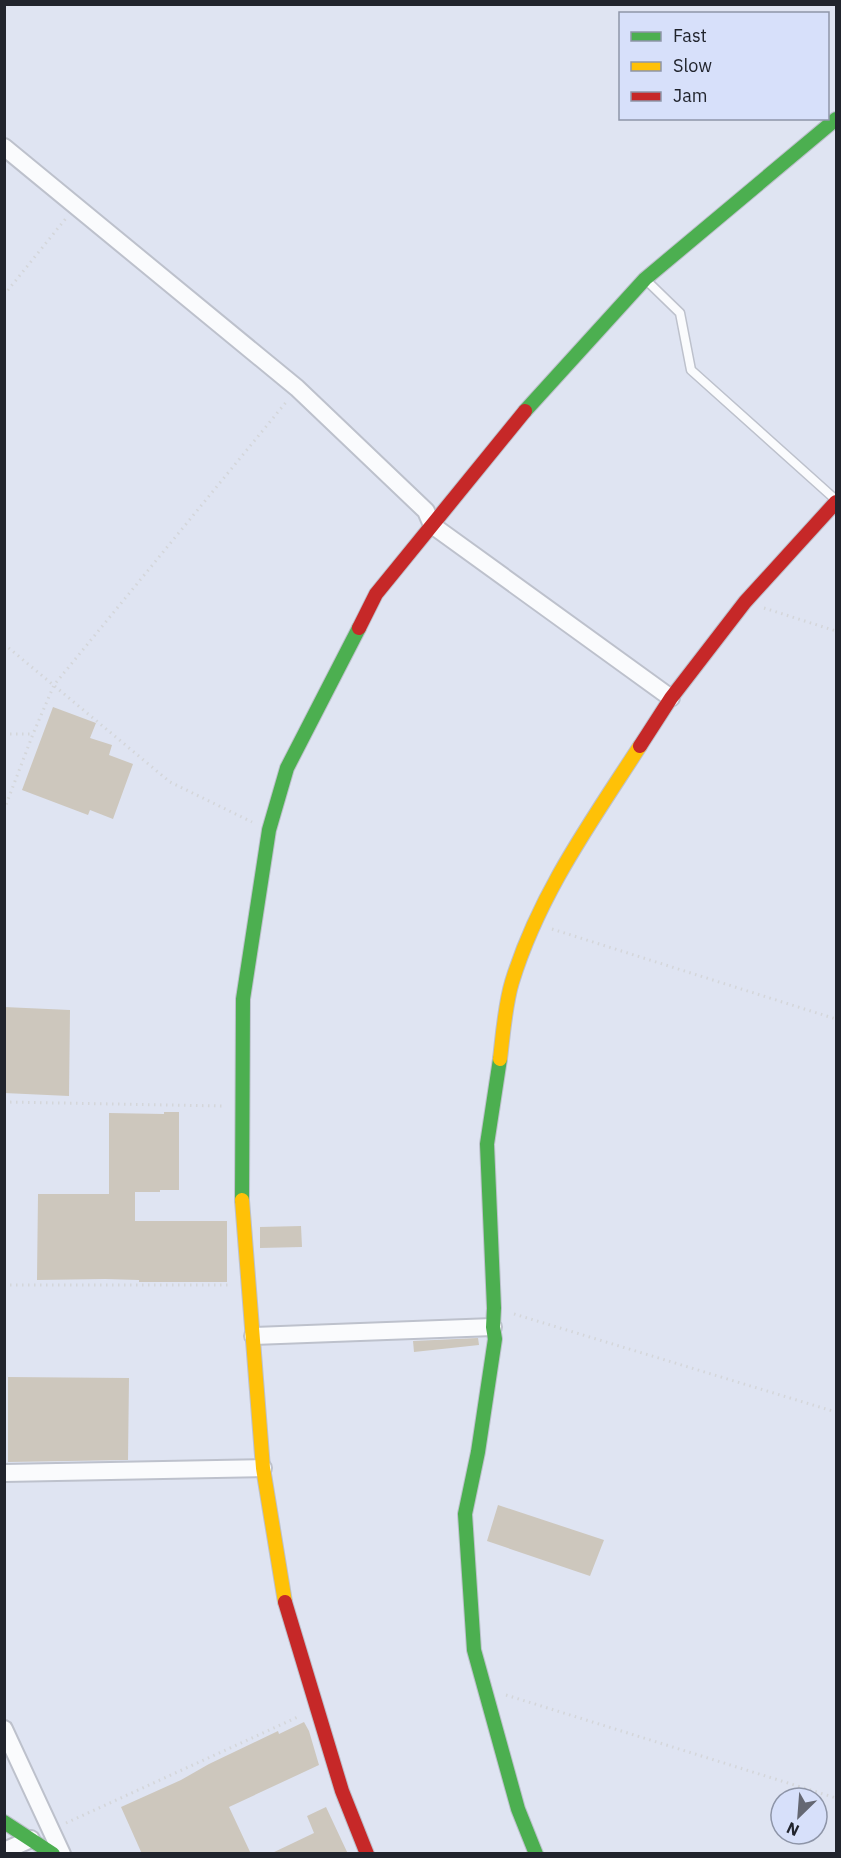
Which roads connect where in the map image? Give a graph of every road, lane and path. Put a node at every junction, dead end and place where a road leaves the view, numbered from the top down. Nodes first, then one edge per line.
1 (837, 119) edge
2 (4, 147) edge
3 (76, 206) junction
4 (645, 279) junction
5 (4, 295) edge
6 (297, 388) junction
7 (837, 501) edge
8 (432, 525) junction
9 (745, 602) junction
10 (837, 631) edge
11 (4, 644) edge
12 (54, 685) junction
13 (671, 698) junction
14 (4, 734) edge
15 (33, 734) junction
16 (4, 810) edge
17 (269, 830) junction
18 (533, 923) junction
19 (837, 1019) edge
20 (4, 1102) edge
21 (243, 1107) junction
22 (4, 1285) edge
23 (248, 1285) junction
24 (495, 1308) junction
25 (493, 1327) junction
26 (253, 1336) junction
27 (837, 1412) edge
28 (263, 1468) junction
29 (4, 1473) edge
30 (485, 1689) junction
31 (317, 1707) junction
32 (4, 1729) edge
33 (837, 1798) edge
34 (4, 1822) edge
35 (62, 1825) dead end
36 (31, 1839) junction
37 (4, 1851) edge
38 (53, 1854) edge
39 (62, 1854) edge
40 (367, 1854) edge
41 (536, 1854) edge

1 - 4 street
2 - 3 street
3 - 5 path
3 - 6 street
4 - 7 lane
4 - 8 street
6 - 8 street
6 - 12 path
7 - 9 street
8 - 13 street
8 - 17 street
9 - 10 path
9 - 13 street
11 - 12 path
12 - 15 path
12 - 17 path
13 - 18 street
14 - 15 path
15 - 16 path
17 - 21 street
18 - 19 path
18 - 24 street
20 - 21 path
21 - 23 street
22 - 23 path
23 - 26 street
24 - 25 street
24 - 27 path
25 - 26 street
25 - 30 street
26 - 28 street
28 - 29 street
28 - 31 street
30 - 33 path
30 - 41 street
31 - 35 path
31 - 40 street
32 - 39 street
34 - 36 street
36 - 37 street
36 - 38 street

